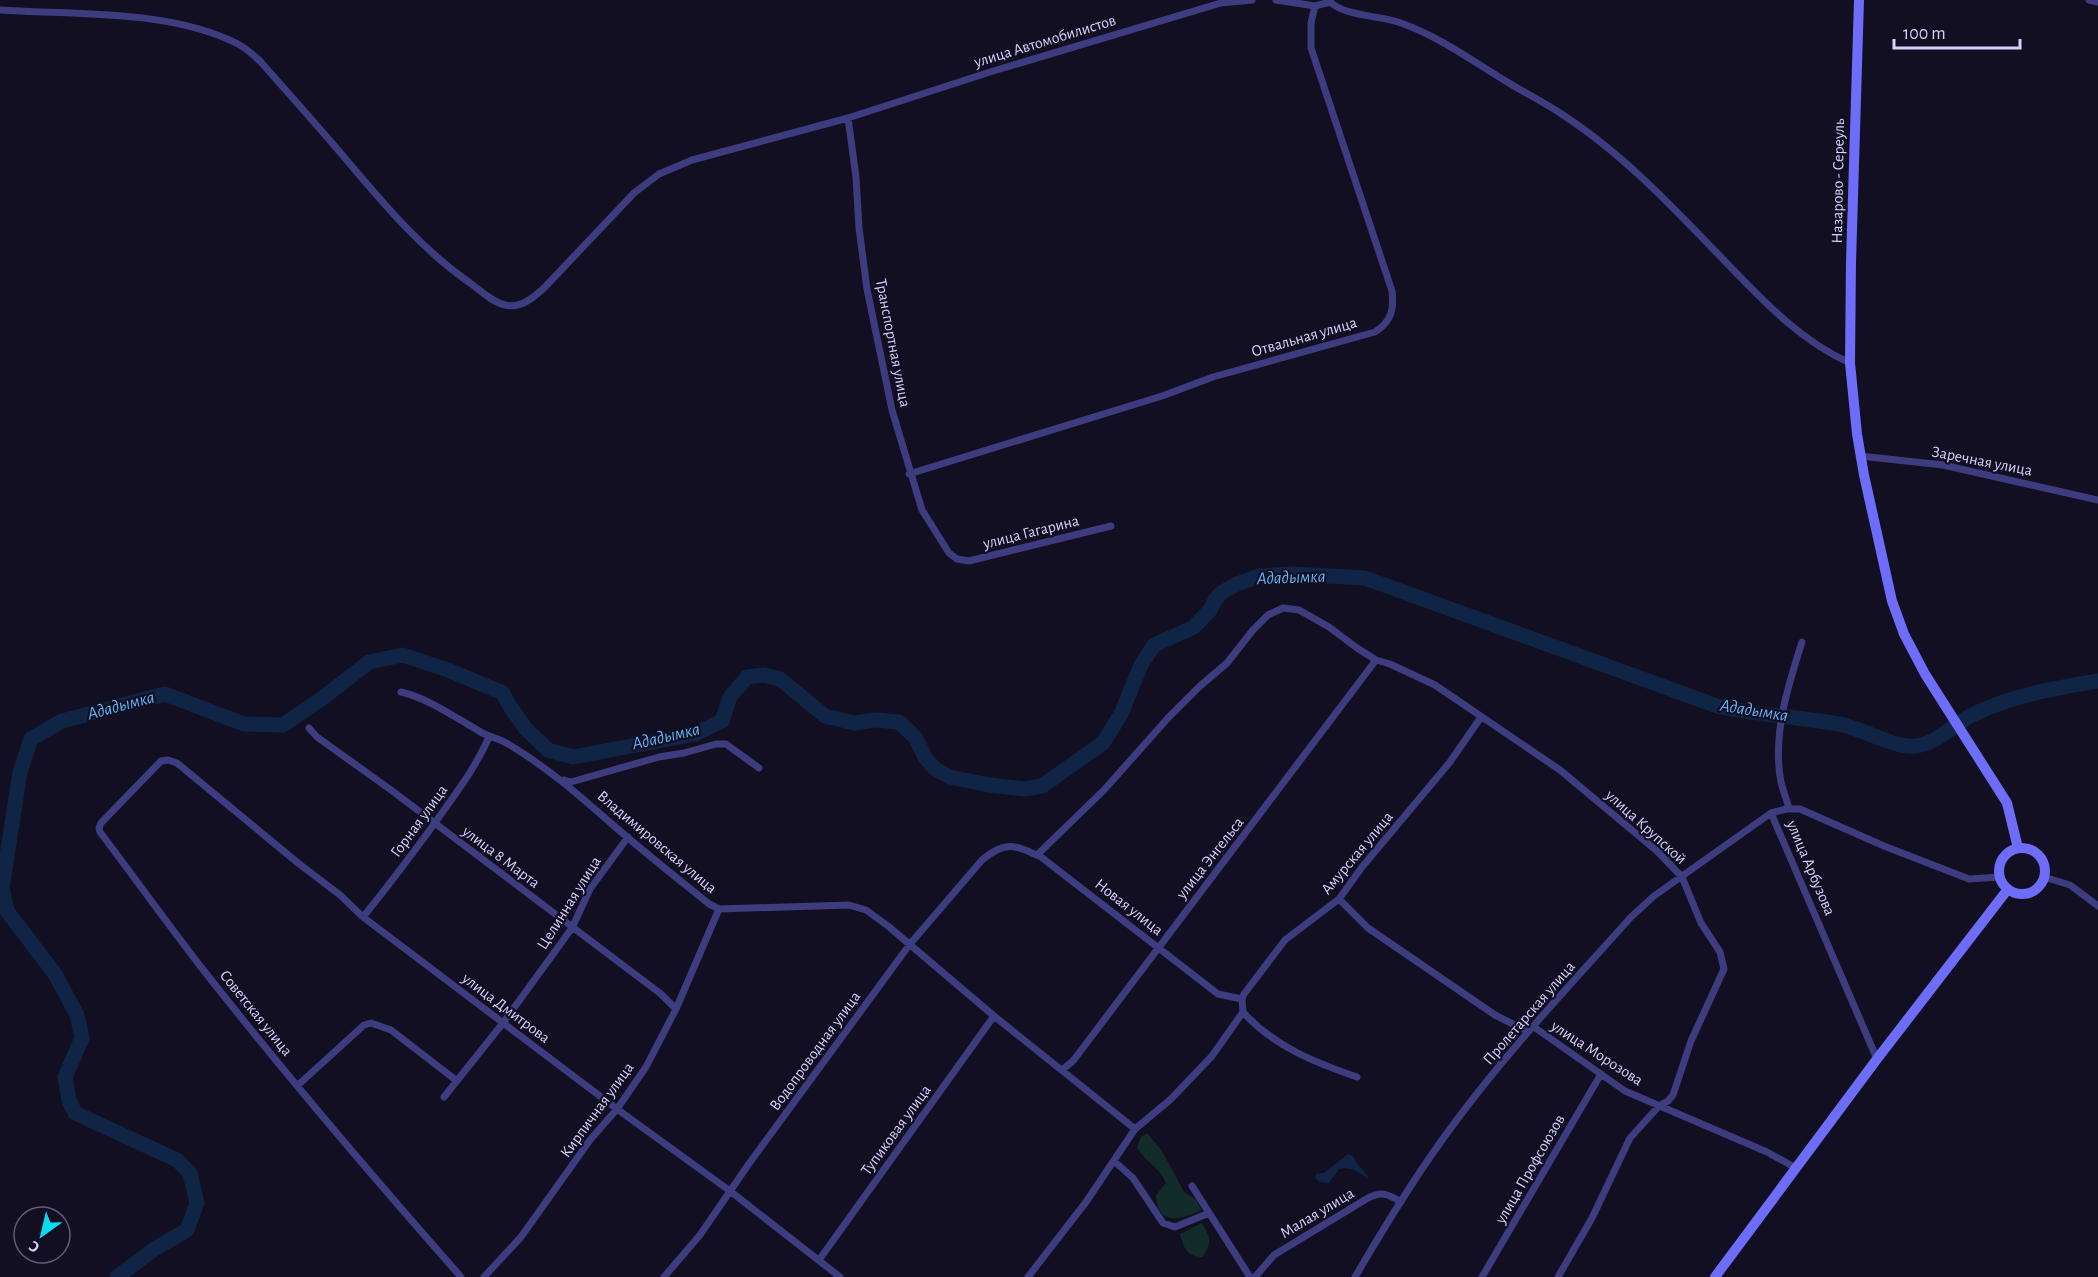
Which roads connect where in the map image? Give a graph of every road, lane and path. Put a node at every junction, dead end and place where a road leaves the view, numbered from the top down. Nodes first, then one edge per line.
1 (1252, 0) edge
2 (1276, 0) edge
3 (1859, 0) edge
4 (2089, 0) edge
5 (1329, 1) edge
6 (2098, 2) edge
7 (1315, 6) junction
8 (0, 10) edge
9 (848, 118) junction
10 (1850, 363) junction
11 (1860, 456) junction
12 (909, 474) junction
13 (2098, 500) edge
14 (1111, 526) dead end
15 (957, 559) joint
16 (1802, 642) dead end
17 (1376, 660) junction
18 (401, 692) dead end
19 (1481, 717) junction
20 (309, 728) dead end
21 (489, 737) junction
22 (161, 761) joint
23 (759, 768) dead end
24 (556, 777) junction
25 (1789, 809) junction
26 (1771, 813) junction
27 (435, 823) junction
28 (628, 837) junction
29 (996, 848) joint
30 (2018, 848) junction
31 (1037, 855) junction
32 (1682, 877) junction
33 (2000, 877) junction
34 (2044, 877) junction
35 (2008, 889) junction
36 (1339, 899) junction
37 (2098, 906) edge
38 (718, 909) junction
39 (363, 917) junction
40 (572, 928) junction
41 (910, 944) junction
42 (1158, 947) junction
43 (1242, 999) junction
44 (676, 1009) junction
45 (1243, 1012) junction
46 (994, 1016) junction
47 (503, 1023) junction
48 (1534, 1027) junction
49 (1877, 1059) junction
50 (1062, 1070) junction
51 (1601, 1074) junction
52 (1357, 1077) dead end
53 (457, 1081) junction
54 (297, 1086) junction
55 (444, 1096) dead end
56 (1659, 1106) junction
57 (617, 1109) junction
58 (1135, 1129) junction
59 (1114, 1161) junction
60 (1796, 1168) junction
61 (1192, 1186) dead end
62 (730, 1191) junction
63 (1401, 1202) junction
64 (1209, 1213) junction
65 (819, 1260) junction
66 (461, 1277) edge
67 (484, 1277) edge
68 (664, 1277) edge
69 (840, 1277) edge
70 (1028, 1277) edge
71 (1250, 1277) edge
72 (1255, 1277) edge
73 (1355, 1277) edge
74 (1482, 1277) edge
75 (1558, 1277) edge
76 (1715, 1277) edge

1 - 9 street, улица Автомобилистов
2 - 7 street
3 - 10 street, Назарово - Сереуль
4 - 6 street
5 - 7 street
5 - 10 street
7 - 12 street, Отвальная улица
8 - 9 street, улица Автомобилистов
9 - 12 street, Транспортная улица
10 - 11 street, Назарово - Сереуль
11 - 13 street, Заречная улица
11 - 30 street, Назарово - Сереуль
12 - 15 street, Транспортная улица
14 - 15 street, улица Гагарина
16 - 25 street
17 - 19 street, улица Крупской
17 - 31 street, улица Крупской
17 - 42 street, улица Энгельса
18 - 21 street, Владимировская улица
19 - 32 street, улица Крупской
19 - 36 street, Амурская улица
20 - 27 street, улица 8 Марта
21 - 24 street, Владимировская улица
21 - 27 street, Горная улица
22 - 39 street, улица Дмитрова
22 - 54 street, Советская улица
23 - 24 street
24 - 28 street, Владимировская улица
25 - 26 street, улица Арбузова
25 - 33 street, улица Арбузова
26 - 32 street, Пролетарская улица
26 - 49 street, улица Арбузова
27 - 39 street, Горная улица
27 - 40 street, улица 8 Марта
28 - 38 street, Владимировская улица
28 - 40 street, Целинная улица
29 - 31 street, Новая улица
29 - 41 street, Водопроводная улица
30 - 33 street
30 - 34 street
31 - 42 street, Новая улица
32 - 48 street, Пролетарская улица
32 - 56 street, улица Крупской
33 - 35 street
34 - 35 street
34 - 37 street
35 - 49 street
36 - 43 street, Амурская улица
36 - 48 street, улица Морозова
38 - 41 street, Владимировская улица
38 - 44 street, Кирпичная улица
39 - 47 street, улица Дмитрова
40 - 44 street, улица 8 Марта
40 - 47 street, Целинная улица
41 - 46 street, Владимировская улица
41 - 62 street, Водопроводная улица
42 - 43 street, Новая улица
42 - 50 street, улица Энгельса
43 - 45 street
44 - 57 street, Кирпичная улица
45 - 52 street
45 - 58 street
46 - 50 street, Владимировская улица
46 - 65 street, Тупиковая улица
47 - 53 street, Целинная улица
47 - 57 street, улица Дмитрова
48 - 51 street, улица Морозова
48 - 63 street, Пролетарская улица
49 - 60 street
50 - 58 street, Владимировская улица
51 - 56 street, улица Морозова
51 - 74 street, улица Профсоюзов
53 - 54 street
53 - 55 street, Целинная улица
54 - 66 street, Советская улица
56 - 60 street, улица Морозова
56 - 75 street, улица Крупской
57 - 62 street, улица Дмитрова
57 - 67 street, Кирпичная улица
58 - 59 street
59 - 64 street
59 - 70 street
60 - 76 street
61 - 64 street
62 - 65 street, улица Дмитрова
62 - 68 street, Водопроводная улица
63 - 72 street, Малая улица
63 - 73 street, Пролетарская улица
64 - 71 street
65 - 69 street, улица Дмитрова

